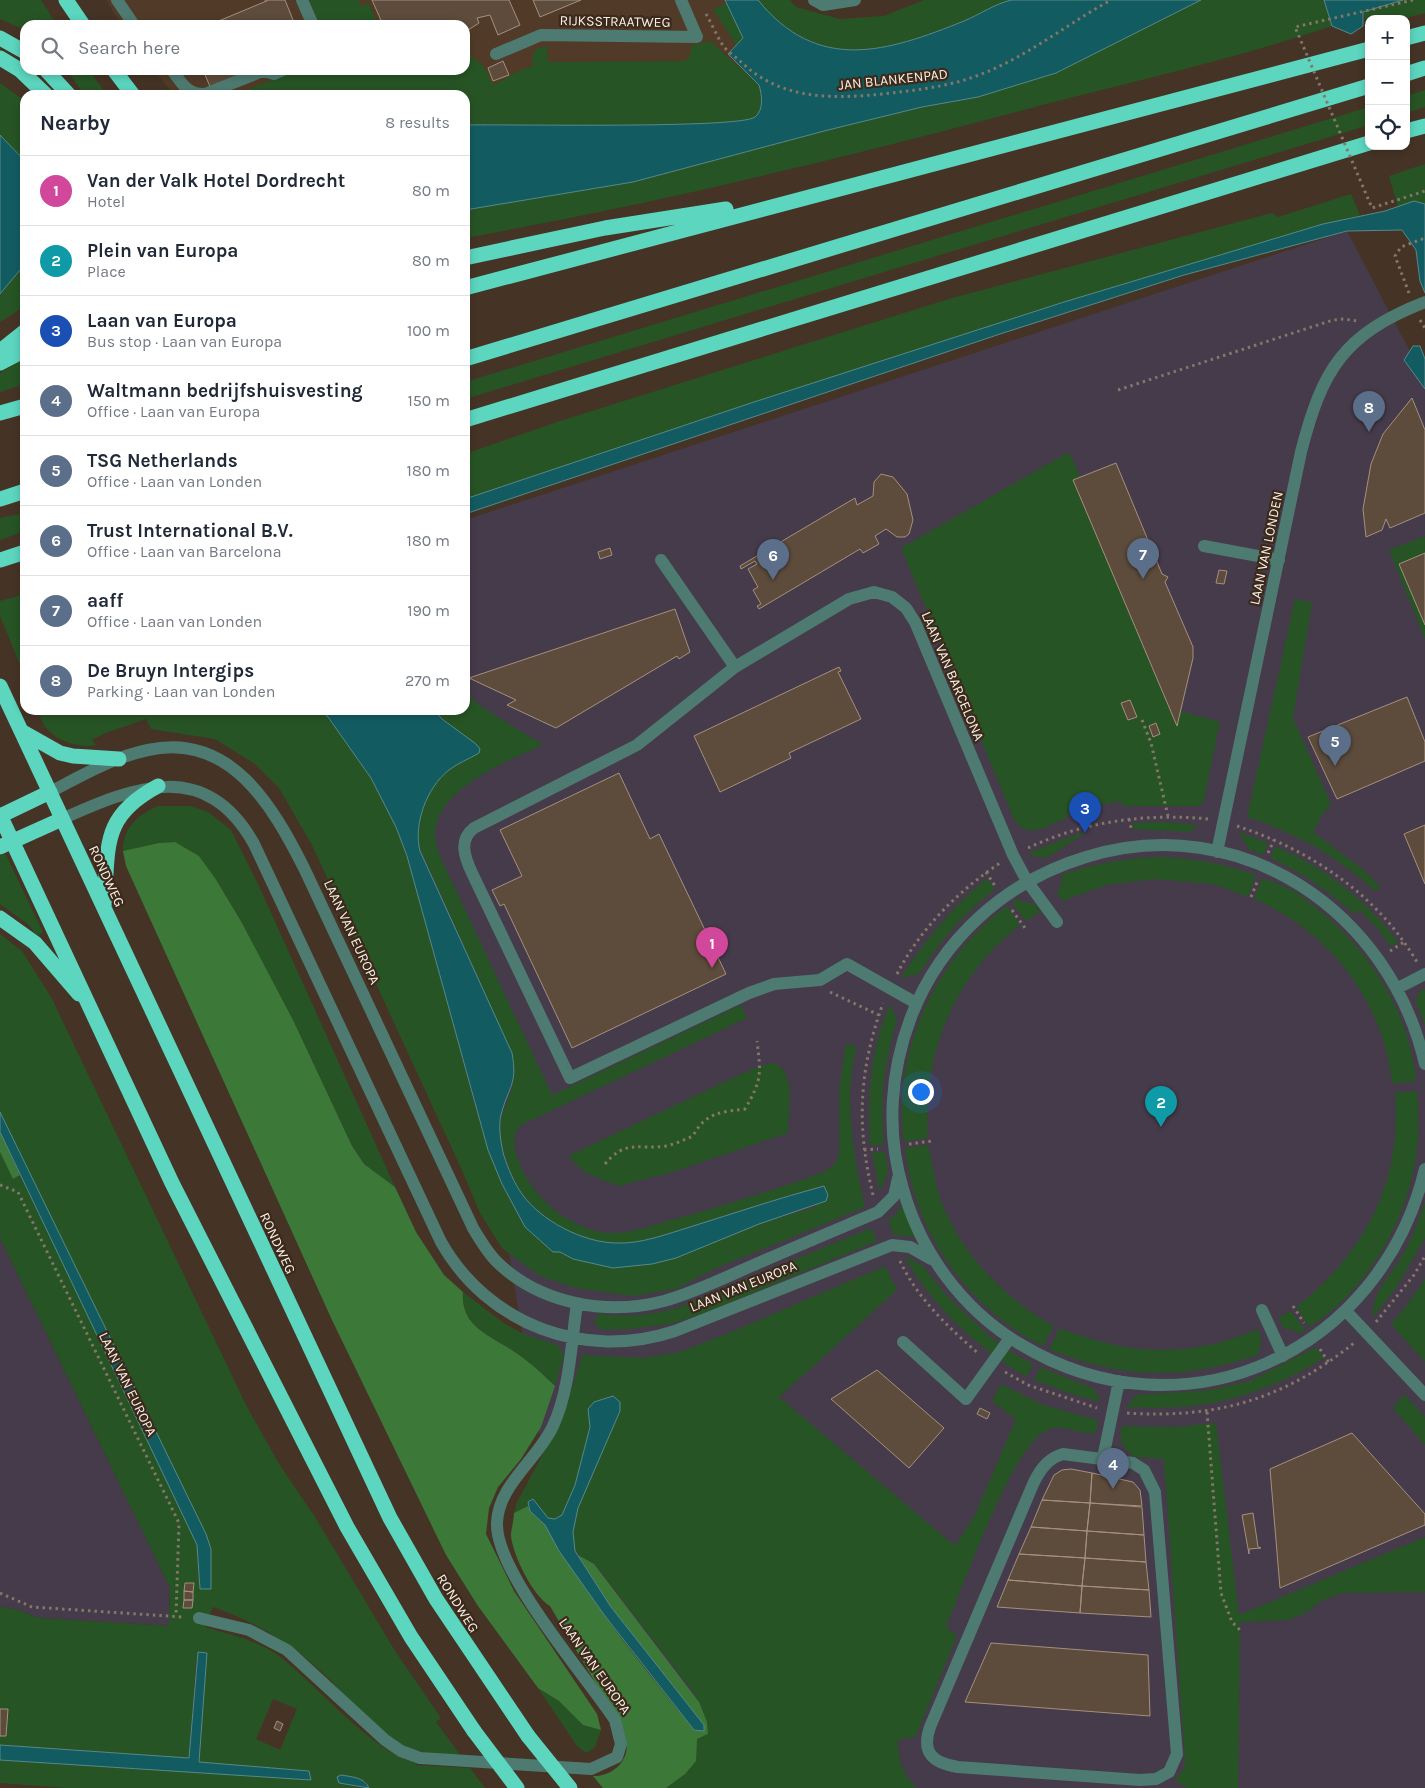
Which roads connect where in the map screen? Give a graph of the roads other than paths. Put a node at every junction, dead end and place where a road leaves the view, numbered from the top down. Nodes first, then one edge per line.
1 (66, 0) edge
2 (117, 0) edge
3 (302, 0) edge
4 (682, 0) edge
5 (814, 0) edge
6 (855, 0) edge
7 (80, 20) edge
8 (131, 20) edge
9 (311, 20) edge
10 (1425, 33) edge
11 (1410, 37) edge
12 (0, 38) edge
13 (20, 49) edge
14 (1365, 50) edge
15 (496, 54) dead end
16 (0, 58) edge
17 (1425, 68) edge
18 (20, 70) edge
19 (1410, 73) edge
20 (25, 75) edge
21 (51, 75) edge
22 (118, 75) edge
23 (176, 75) edge
24 (253, 75) edge
25 (1365, 87) edge
26 (41, 90) edge
27 (64, 90) edge
28 (129, 90) edge
29 (189, 90) edge
30 (215, 90) edge
31 (1425, 126) edge
32 (1410, 131) edge
33 (1365, 144) edge
34 (799, 198) junction
35 (470, 257) edge
36 (470, 287) edge
37 (1420, 304) edge
38 (20, 335) edge
39 (0, 351) edge
40 (20, 353) edge
41 (470, 357) edge
42 (0, 363) edge
43 (20, 407) edge
44 (0, 413) edge
45 (470, 418) edge
46 (20, 493) edge
47 (0, 499) edge
48 (1204, 546) dead end
49 (20, 554) edge
50 (0, 560) edge
51 (661, 560) dead end
52 (1279, 560) junction
53 (735, 667) junction
54 (0, 686) edge
55 (21, 731) junction
56 (118, 759) junction
57 (158, 786) junction
58 (50, 792) junction
59 (0, 816) edge
60 (62, 819) junction
61 (6, 844) edge
62 (1217, 852) junction
63 (1027, 881) junction
64 (103, 907) junction
65 (0, 918) edge
66 (1057, 922) dead end
67 (1425, 974) edge
68 (1398, 988) junction
69 (916, 1003) junction
70 (92, 1008) junction
71 (1425, 1064) edge
72 (1425, 1168) edge
73 (899, 1176) junction
74 (935, 1262) junction
75 (577, 1304) junction
76 (1262, 1310) dead end
77 (1346, 1311) junction
78 (572, 1337) junction
79 (1010, 1338) junction
80 (903, 1342) dead end
81 (1283, 1356) junction
82 (1119, 1382) junction
83 (1425, 1396) edge
84 (1103, 1458) junction
85 (199, 1618) road end
86 (517, 1788) edge
87 (570, 1788) edge

1 - 7 highway
2 - 8 street
3 - 9 street
4 - 15 street, RIJKSSTRAATWEG
5 - 6 street
10 - 11 highway
12 - 13 highway
14 - 34 highway
16 - 18 highway
17 - 19 highway
20 - 26 highway
21 - 27 highway
22 - 28 highway
23 - 29 street
24 - 30 street
25 - 41 highway
31 - 32 highway
33 - 45 highway
34 - 35 highway
34 - 36 highway
37 - 52 street, LAAN VAN LONDEN
38 - 39 highway
40 - 42 highway
43 - 44 highway
46 - 47 highway
48 - 52 street
49 - 50 highway
51 - 53 street
52 - 62 street, LAAN VAN LONDEN
53 - 63 street, LAAN VAN BARCELONA
53 - 69 street, LAAN VAN BARCELONA
54 - 55 highway, RONDWEG
55 - 56 highway
55 - 58 highway, RONDWEG
56 - 58 street, LAAN VAN EUROPA
56 - 75 street, LAAN VAN EUROPA
57 - 60 street, LAAN VAN EUROPA
57 - 64 highway
57 - 78 street, LAAN VAN EUROPA
58 - 59 highway, LAAN VAN EUROPA
58 - 60 highway, RONDWEG
59 - 61 highway
60 - 61 highway, LAAN VAN EUROPA
60 - 64 highway, RONDWEG
61 - 70 highway
62 - 63 street, LAAN VAN EUROPA
62 - 68 street, LAAN VAN EUROPA
63 - 66 street, LAAN VAN BARCELONA
63 - 69 street, LAAN VAN EUROPA
64 - 87 highway, RONDWEG, bridge
65 - 70 highway
67 - 68 street
68 - 71 street, LAAN VAN EUROPA
69 - 73 street, LAAN VAN EUROPA
70 - 86 highway, bridge
72 - 77 street, LAAN VAN EUROPA
73 - 74 street, LAAN VAN EUROPA
73 - 75 street, LAAN VAN EUROPA
74 - 78 street, LAAN VAN EUROPA
74 - 79 street, LAAN VAN EUROPA
75 - 78 street, LAAN VAN EUROPA
76 - 81 street
77 - 81 street, LAAN VAN EUROPA
77 - 83 street
78 - 85 street, LAAN VAN EUROPA
79 - 80 street
79 - 82 street, LAAN VAN EUROPA
81 - 82 street, LAAN VAN EUROPA
82 - 84 street
84 - 84 street

